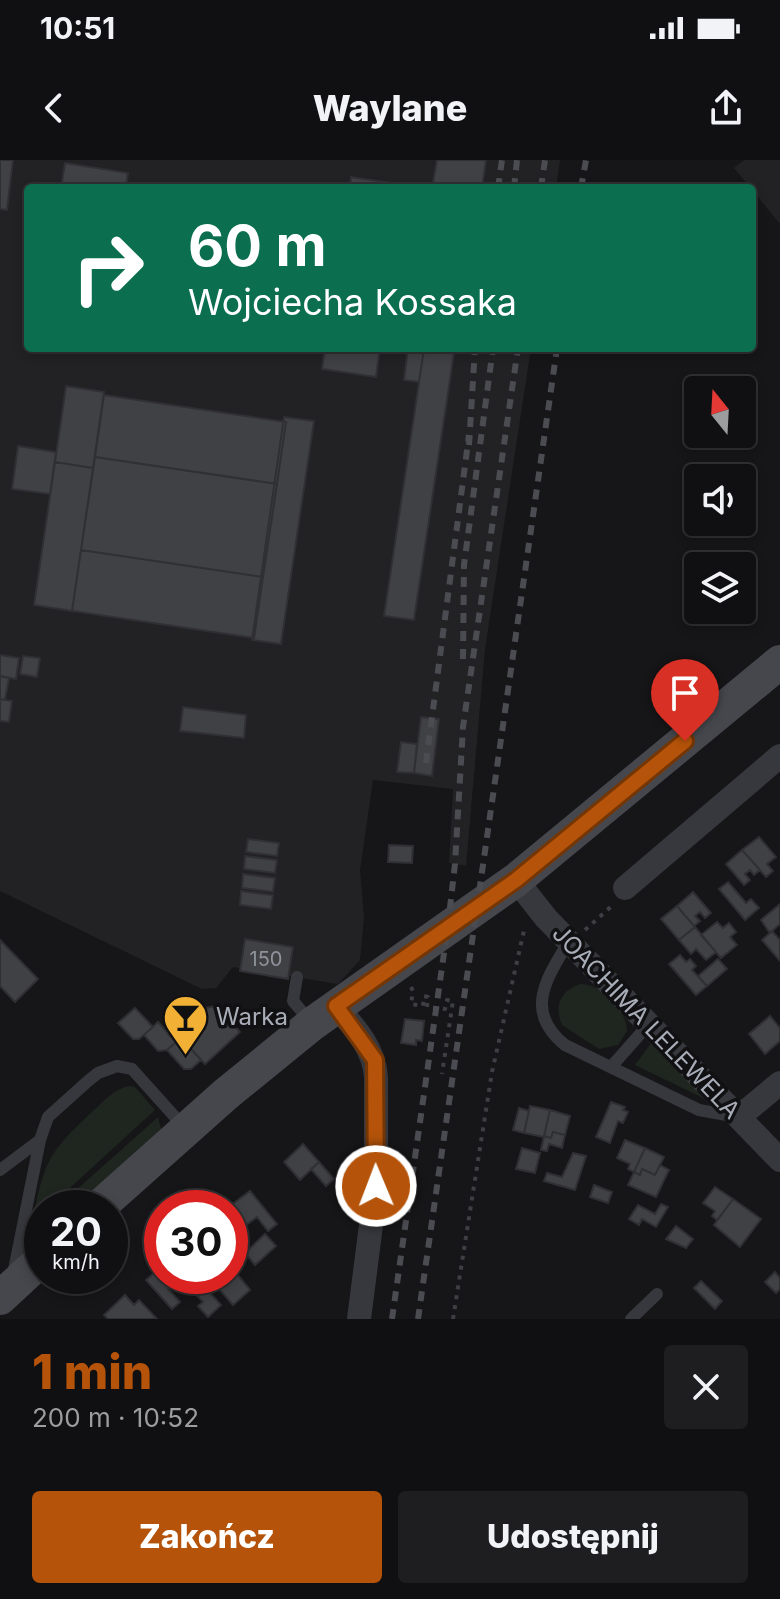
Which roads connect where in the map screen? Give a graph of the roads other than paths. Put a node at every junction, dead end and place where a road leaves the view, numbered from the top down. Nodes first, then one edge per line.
1 (780, 662) edge
2 (780, 756) edge
3 (516, 880) junction
4 (625, 888) road end
5 (575, 938) junction
6 (297, 977) dead end
7 (324, 1015) junction
8 (649, 1024) junction
9 (611, 1067) junction
10 (780, 1083) edge
11 (739, 1117) junction
12 (186, 1129) junction
13 (40, 1140) junction
14 (780, 1160) edge
15 (0, 1170) edge
16 (118, 1190) edge
17 (24, 1276) edge
18 (5, 1293) edge
19 (657, 1294) dead end
20 (359, 1319) edge
21 (631, 1319) edge

1 - 3 street
2 - 4 street
3 - 5 street, JOACHIMA LELEWELA
3 - 7 street
5 - 8 street, JOACHIMA LELEWELA
5 - 9 lane
6 - 7 lane
7 - 12 street
7 - 20 street
8 - 9 lane
8 - 11 street, JOACHIMA LELEWELA
9 - 11 lane
10 - 11 street
11 - 14 street, JOACHIMA LELEWELA
12 - 13 lane
12 - 16 street
13 - 15 lane
13 - 18 lane
17 - 18 street
19 - 21 lane

